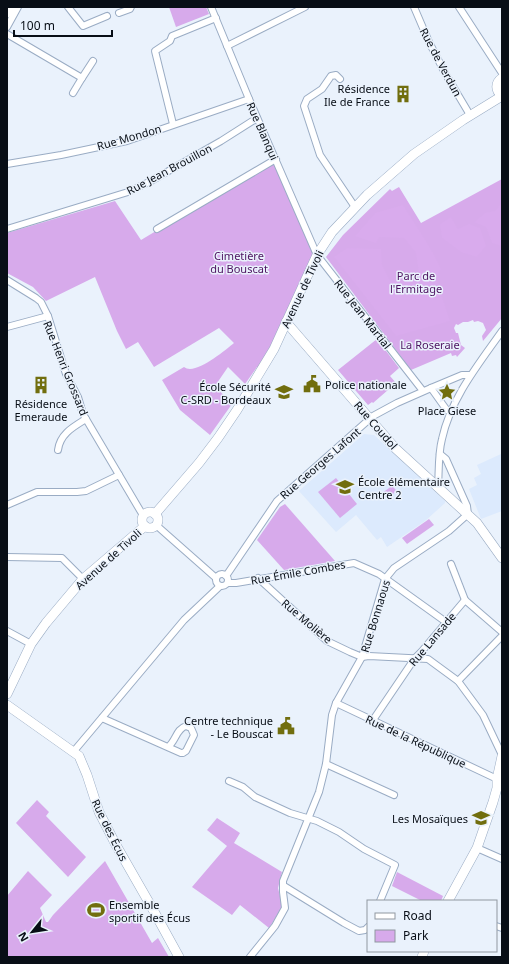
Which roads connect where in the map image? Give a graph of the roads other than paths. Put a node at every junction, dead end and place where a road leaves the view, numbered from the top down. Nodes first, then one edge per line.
1 (13, 7) edge
2 (18, 7) edge
3 (68, 7) edge
4 (131, 7) edge
5 (211, 7) edge
6 (305, 7) edge
7 (414, 7) edge
8 (459, 7) edge
9 (7, 13) edge
10 (119, 13) dead end
11 (107, 16) dead end
12 (216, 18) junction
13 (7, 27) edge
14 (7, 34) edge
15 (227, 46) junction
16 (93, 61) dead end
17 (502, 73) edge
18 (82, 78) junction
19 (502, 78) edge
20 (340, 79) dead end
21 (73, 94) dead end
22 (501, 95) edge
23 (248, 99) junction
24 (470, 115) junction
25 (257, 118) junction
26 (173, 124) junction
27 (276, 159) junction
28 (7, 164) edge
29 (355, 207) junction
30 (7, 229) edge
31 (157, 229) dead end
32 (318, 255) junction
33 (7, 280) edge
34 (48, 316) junction
35 (286, 322) junction
36 (7, 328) edge
37 (502, 331) edge
38 (470, 375) junction
39 (431, 388) junction
40 (423, 392) junction
41 (450, 412) junction
42 (86, 419) junction
43 (370, 419) junction
44 (58, 450) dead end
45 (440, 454) junction
46 (119, 475) junction
47 (438, 488) junction
48 (7, 505) edge
49 (155, 514) junction
50 (468, 514) junction
51 (144, 515) junction
52 (156, 525) junction
53 (145, 526) junction
54 (7, 557) edge
55 (502, 558) edge
56 (451, 564) dead end
57 (226, 576) junction
58 (216, 578) junction
59 (258, 578) junction
60 (82, 579) junction
61 (385, 579) junction
62 (228, 583) junction
63 (220, 586) junction
64 (465, 600) junction
65 (446, 622) junction
66 (7, 631) edge
67 (502, 632) edge
68 (502, 636) edge
69 (31, 644) junction
70 (362, 657) junction
71 (415, 658) junction
72 (458, 681) junction
73 (7, 694) edge
74 (336, 703) junction
75 (7, 705) edge
76 (102, 718) junction
77 (373, 720) junction
78 (168, 747) junction
79 (74, 751) junction
80 (502, 756) edge
81 (326, 764) junction
82 (497, 779) junction
83 (229, 781) dead end
84 (394, 795) dead end
85 (308, 820) junction
86 (477, 848) junction
87 (502, 859) edge
88 (284, 886) junction
89 (380, 900) edge
90 (449, 900) edge
91 (367, 928) edge
92 (179, 957) edge
93 (250, 957) edge

1 - 9 street
2 - 13 street
3 - 11 street
4 - 10 street
5 - 12 street, Rue Blanqui
6 - 15 street
7 - 24 street, Rue de Verdun
8 - 17 street
12 - 15 street, Rue Blanqui
12 - 26 street
14 - 18 street
15 - 23 street, Rue Blanqui
16 - 18 street
18 - 21 street
19 - 22 street, Avenue de Tivoli
20 - 29 street
22 - 24 street, Avenue de Tivoli
23 - 25 street, Rue Blanqui
23 - 26 street, Rue Mondon
24 - 29 street, Avenue de Tivoli
25 - 27 street, Rue Blanqui
25 - 30 street, Rue Jean Brouillon
26 - 28 street, Rue Mondon
27 - 31 street
27 - 32 street, Rue Blanqui
29 - 32 street, Avenue de Tivoli
32 - 35 street, Avenue de Tivoli
32 - 40 street, Rue Jean Martial
33 - 34 street
34 - 36 street, Rue Henri Grossard
34 - 42 street, Rue Henri Grossard
35 - 43 street, Rue Coudol
35 - 49 street, Avenue de Tivoli
37 - 38 street
38 - 39 street, Rue Georges Lafont
38 - 41 street
39 - 40 street, Rue Georges Lafont
39 - 41 street
40 - 43 street, Rue Georges Lafont
41 - 45 street
42 - 44 street
42 - 46 street, Rue Henri Grossard
43 - 47 street, Rue Coudol
43 - 57 street, Rue Georges Lafont
45 - 47 street
45 - 50 street
46 - 48 street
46 - 51 street, Rue Henri Grossard
47 - 50 street, Rue Coudol
49 - 51 street
49 - 52 street
50 - 55 street
50 - 61 street, Rue Bonnaous
51 - 53 street
52 - 53 street
52 - 58 street
53 - 60 street, Avenue de Tivoli
54 - 60 street
56 - 64 street
57 - 58 street
57 - 62 street
58 - 63 street
59 - 61 street, Rue Émile Combes
59 - 62 street, Rue Émile Combes
59 - 70 street, Rue Molière
60 - 69 street, Avenue de Tivoli
61 - 65 street, Rue Émile Combes
61 - 70 street, Rue Bonnaous
62 - 63 street
63 - 76 street
64 - 65 street, Rue Lansade
64 - 67 street
65 - 71 street, Rue Lansade
66 - 69 street
68 - 72 street
69 - 73 street, Avenue de Tivoli
70 - 71 street, Rue Molière
70 - 74 street, Rue Bonnaous
71 - 72 street, Rue Molière
71 - 77 street, Rue Lansade
72 - 80 street, Rue Molière
74 - 77 street, Rue de la République
74 - 81 street, Rue Bonnaous
75 - 79 street, Rue des Écus
76 - 78 street
76 - 79 street
77 - 82 street, Rue de la République
78 - 78 street
79 - 92 street, Rue des Écus
80 - 82 street
81 - 84 street
81 - 85 street, Rue Bonnaous
82 - 86 street
83 - 85 street
85 - 88 street, Rue Bonnaous
85 - 89 street
86 - 87 street
86 - 90 street
88 - 91 street
88 - 93 street, Rue Bonnaous

